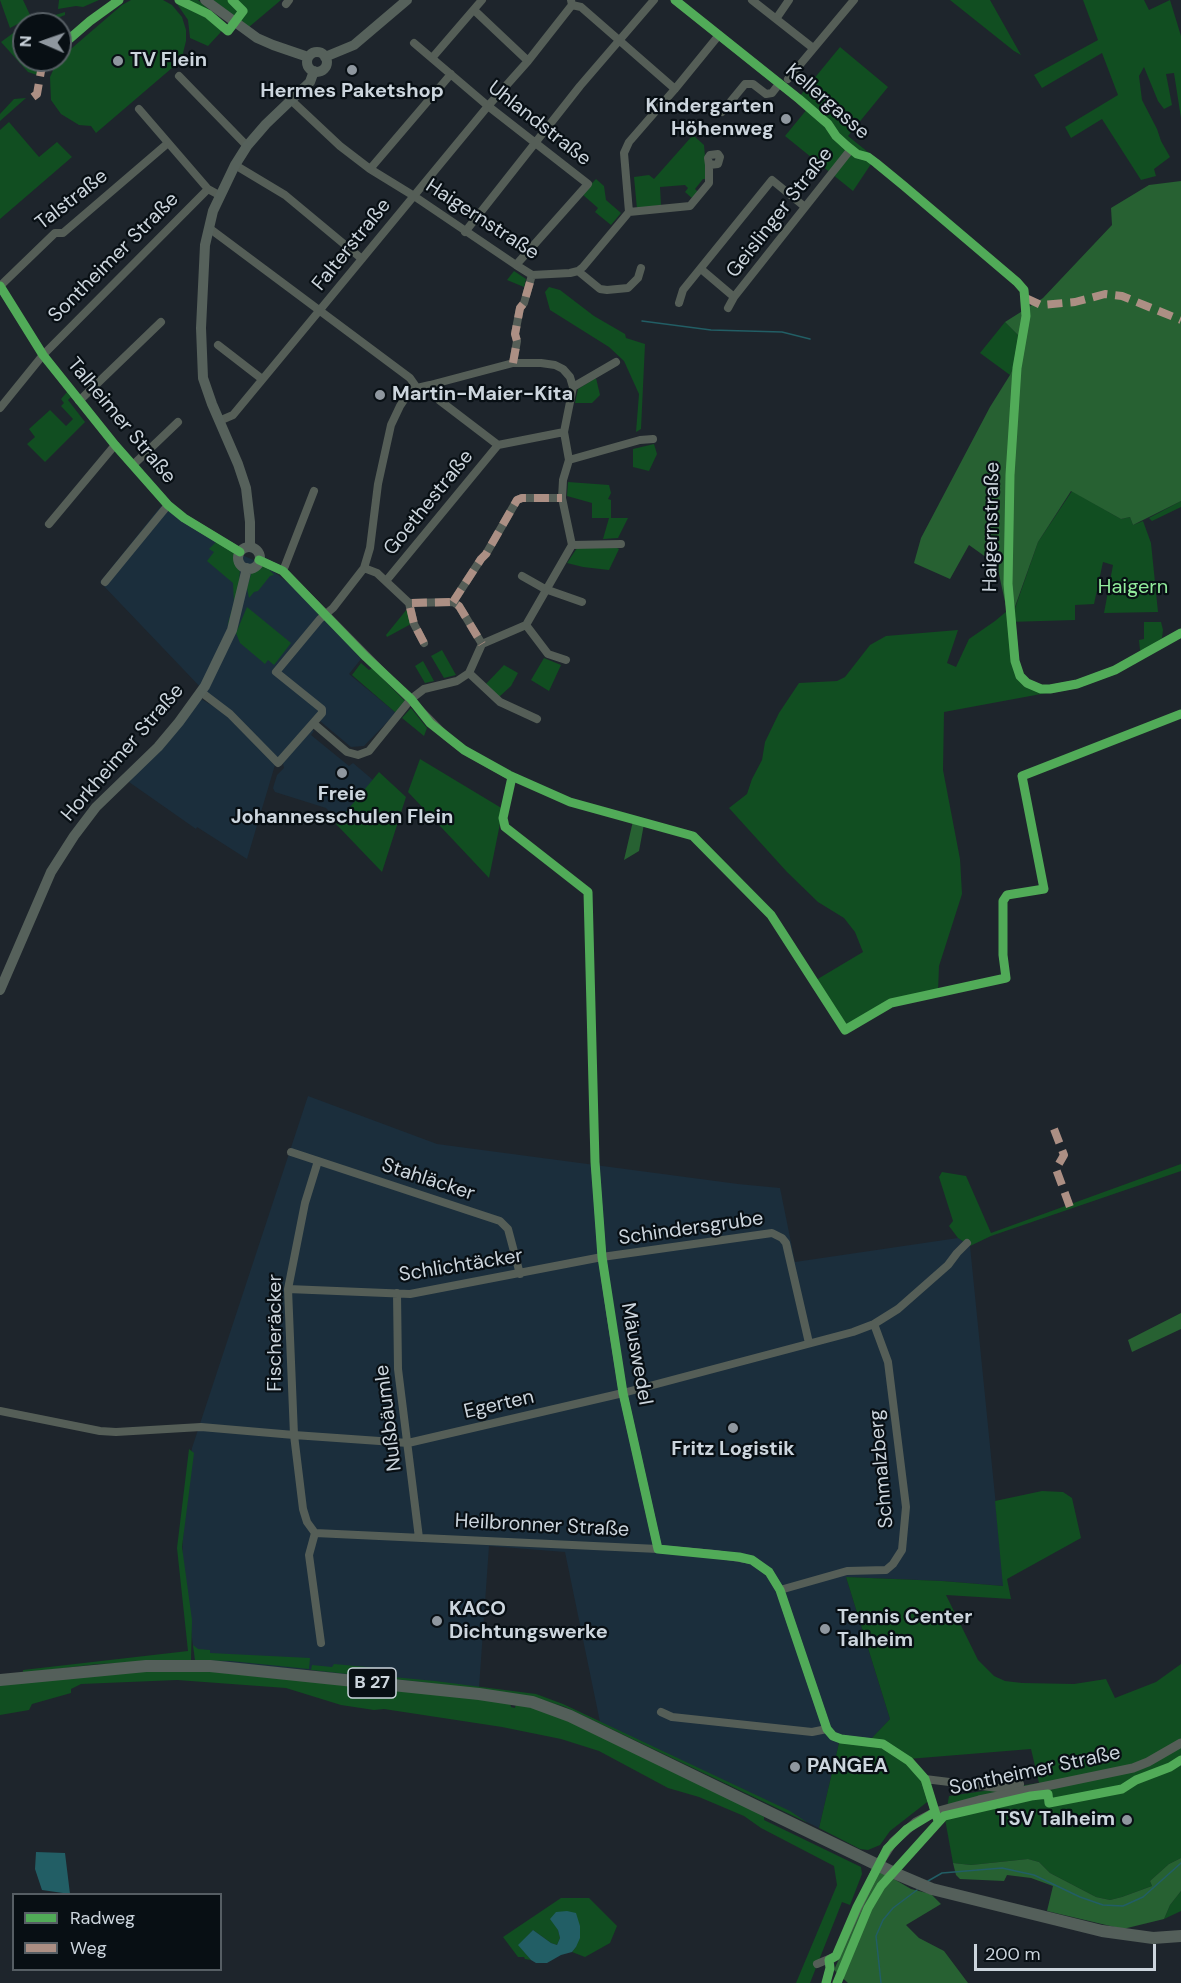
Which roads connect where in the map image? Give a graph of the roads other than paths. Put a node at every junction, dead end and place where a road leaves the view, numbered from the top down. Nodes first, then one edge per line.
1 (205, 0) edge
2 (407, 0) edge
3 (482, 0) edge
4 (654, 0) edge
5 (676, 0) edge
6 (752, 0) edge
7 (789, 0) edge
8 (854, 0) edge
9 (571, 2) edge
10 (474, 10) junction
11 (776, 19) junction
12 (719, 35) junction
13 (620, 39) junction
14 (414, 43) dead end
15 (813, 48) junction
16 (308, 57) junction
17 (325, 57) junction
18 (432, 58) junction
19 (528, 61) junction
20 (314, 71) junction
21 (451, 74) junction
22 (179, 76) dead end
23 (789, 80) dead end
24 (779, 84) junction
25 (675, 89) junction
26 (292, 101) junction
27 (488, 106) junction
28 (140, 109) dead end
29 (722, 112) dead end
30 (168, 143) junction
31 (537, 143) junction
32 (247, 146) junction
33 (851, 149) junction
34 (235, 165) junction
35 (709, 165) dead end
36 (370, 169) junction
37 (208, 189) junction
38 (219, 195) junction
39 (414, 196) junction
40 (806, 207) junction
41 (629, 212) junction
42 (208, 228) junction
43 (957, 230) joint
44 (465, 232) junction
45 (362, 258) junction
46 (516, 265) junction
47 (641, 268) dead end
48 (700, 269) junction
49 (578, 271) junction
50 (532, 274) junction
51 (0, 286) edge
52 (734, 297) junction
53 (679, 303) dead end
54 (729, 308) dead end
55 (319, 311) junction
56 (161, 322) dead end
57 (218, 345) dead end
58 (43, 355) junction
59 (616, 362) dead end
60 (513, 363) junction
61 (262, 379) junction
62 (430, 384) junction
63 (573, 387) junction
64 (417, 388) junction
65 (79, 401) junction
66 (0, 408) edge
67 (219, 421) junction
68 (178, 422) dead end
69 (564, 432) junction
70 (653, 439) dead end
71 (115, 445) junction
72 (498, 446) junction
73 (569, 460) junction
74 (133, 465) junction
75 (315, 491) dead end
76 (562, 498) junction
77 (168, 505) junction
78 (49, 524) dead end
79 (621, 544) dead end
80 (572, 545) junction
81 (245, 549) junction
82 (259, 560) junction
83 (247, 568) junction
84 (363, 568) junction
85 (283, 571) junction
86 (522, 576) dead end
87 (386, 581) junction
88 (105, 582) dead end
89 (545, 590) junction
90 (453, 602) junction
91 (409, 603) junction
92 (582, 603) dead end
93 (326, 614) junction
94 (526, 625) junction
95 (1181, 633) edge
96 (424, 644) dead end
97 (482, 644) junction
98 (566, 660) dead end
99 (469, 673) junction
100 (201, 692) junction
101 (411, 699) junction
102 (537, 719) dead end
103 (313, 723) junction
104 (512, 777) dead end
105 (0, 990) edge
106 (291, 1152) dead end
107 (318, 1161) junction
108 (595, 1162) dead end
109 (967, 1243) dead end
110 (602, 1257) junction
111 (520, 1274) junction
112 (288, 1289) junction
113 (397, 1293) junction
114 (874, 1324) junction
115 (809, 1343) junction
116 (623, 1393) junction
117 (0, 1410) edge
118 (294, 1435) junction
119 (408, 1443) junction
120 (315, 1533) junction
121 (419, 1538) junction
122 (658, 1550) junction
123 (780, 1590) junction
124 (321, 1643) dead end
125 (0, 1680) edge
126 (661, 1712) dead end
127 (827, 1729) junction
128 (1181, 1743) edge
129 (925, 1779) junction
130 (1020, 1784) dead end
131 (935, 1812) junction
132 (878, 1865) junction
133 (1181, 1936) edge
134 (829, 1960) junction
135 (816, 1964) dead end
136 (826, 1983) edge

1 - 16 main road
2 - 17 main road
3 - 10 street
4 - 13 street
5 - 12 street, Kellergasse
6 - 11 street
7 - 11 street
8 - 15 street
9 - 13 street
9 - 19 street, Falterstraße
10 - 18 street
10 - 19 street
11 - 15 street
12 - 24 street, Kellergasse
12 - 25 street
13 - 25 street
13 - 31 street
14 - 18 street, Uhlandstraße
15 - 23 street
16 - 17 main road
16 - 20 main road
17 - 20 main road
18 - 21 street, Uhlandstraße
19 - 27 street, Falterstraße
20 - 26 main road
21 - 27 street, Uhlandstraße
21 - 36 street
22 - 32 street
24 - 29 street
24 - 33 street, Kellergasse
25 - 41 street
26 - 32 main road
26 - 36 street, Haigernstraße
27 - 31 street, Uhlandstraße
27 - 39 street, Falterstraße
28 - 30 street
30 - 37 street
30 - 51 street, Talstraße
31 - 44 street
31 - 46 street, Uhlandstraße
32 - 34 main road
33 - 40 street, Geislinger Straße
33 - 43 street, Kellergasse
34 - 38 main road
34 - 45 street
35 - 41 street
36 - 39 street, Haigernstraße
37 - 38 street
37 - 58 street, Sontheimer Straße
38 - 42 main road
39 - 44 street, Haigernstraße
39 - 45 street, Falterstraße
40 - 48 street
40 - 52 street, Geislinger Straße
41 - 49 street
42 - 55 street
42 - 67 main road
43 - 95 street, Haigernstraße
44 - 46 street, Haigernstraße
45 - 55 street, Falterstraße
46 - 50 street, Haigernstraße
47 - 49 street
48 - 52 street, Geislinger Straße
48 - 53 street
49 - 50 street, Haigernstraße
50 - 60 street
51 - 58 street, Talheimer Straße
52 - 54 street, Geislinger Straße
55 - 61 street, Falterstraße
55 - 64 street
56 - 65 street
57 - 61 street
58 - 65 street, Talheimer Straße
58 - 66 street, Sontheimer Straße
59 - 63 street
60 - 62 street
60 - 63 street
61 - 67 street, Falterstraße
62 - 64 street
62 - 72 street
63 - 69 street
64 - 84 street
65 - 71 street, Talheimer Straße
67 - 81 main road
68 - 74 street
69 - 72 street
69 - 73 street
70 - 73 street
71 - 74 street, Talheimer Straße
71 - 78 street
72 - 87 street, Goethestraße
73 - 76 street
74 - 77 street, Talheimer Straße
75 - 85 street
76 - 80 street
76 - 90 street
77 - 81 street, Talheimer Straße
77 - 88 street
79 - 80 street
80 - 89 street
81 - 82 main road
81 - 83 main road
82 - 83 main road
82 - 85 street
83 - 100 main road, Horkheimer Straße
84 - 87 street
84 - 93 street
85 - 93 street
86 - 89 street
87 - 91 street
89 - 92 street
89 - 94 street
90 - 91 street
90 - 97 street
91 - 96 street
93 - 101 street
93 - 103 street
94 - 97 street
94 - 98 street
97 - 99 street
99 - 101 street
99 - 102 street
100 - 103 street
100 - 105 main road, Horkheimer Straße
101 - 103 street
101 - 104 street
106 - 107 street, Stahläcker
107 - 111 street, Stahläcker
107 - 112 street, Fischeräcker
108 - 110 street, Mäuswedel
109 - 114 street, Egerten
110 - 111 street, Schlichtäcker
110 - 115 street, Schindersgrube
110 - 116 street, Mäuswedel
111 - 113 street, Schlichtäcker
112 - 113 street, Schlichtäcker
112 - 118 street, Fischeräcker
113 - 119 street, Nußbäumle
114 - 115 street, Egerten
114 - 123 street, Schmalzberg
115 - 116 street, Egerten
116 - 119 street, Egerten
116 - 122 street, Mäuswedel
117 - 118 street, Egerten
118 - 119 street, Egerten
118 - 120 street
119 - 121 street, Nußbäumle
120 - 121 street, Heilbronner Straße
120 - 124 street
121 - 122 street, Heilbronner Straße
122 - 123 street, Heilbronner Straße
123 - 127 street, Heilbronner Straße
125 - 132 main road, B 27
126 - 127 street
127 - 129 street
128 - 131 street, Sontheimer Straße
129 - 130 street
129 - 131 street
131 - 132 street, Sontheimer Straße
132 - 133 main road, B 27
132 - 134 street
134 - 135 street
134 - 136 street

